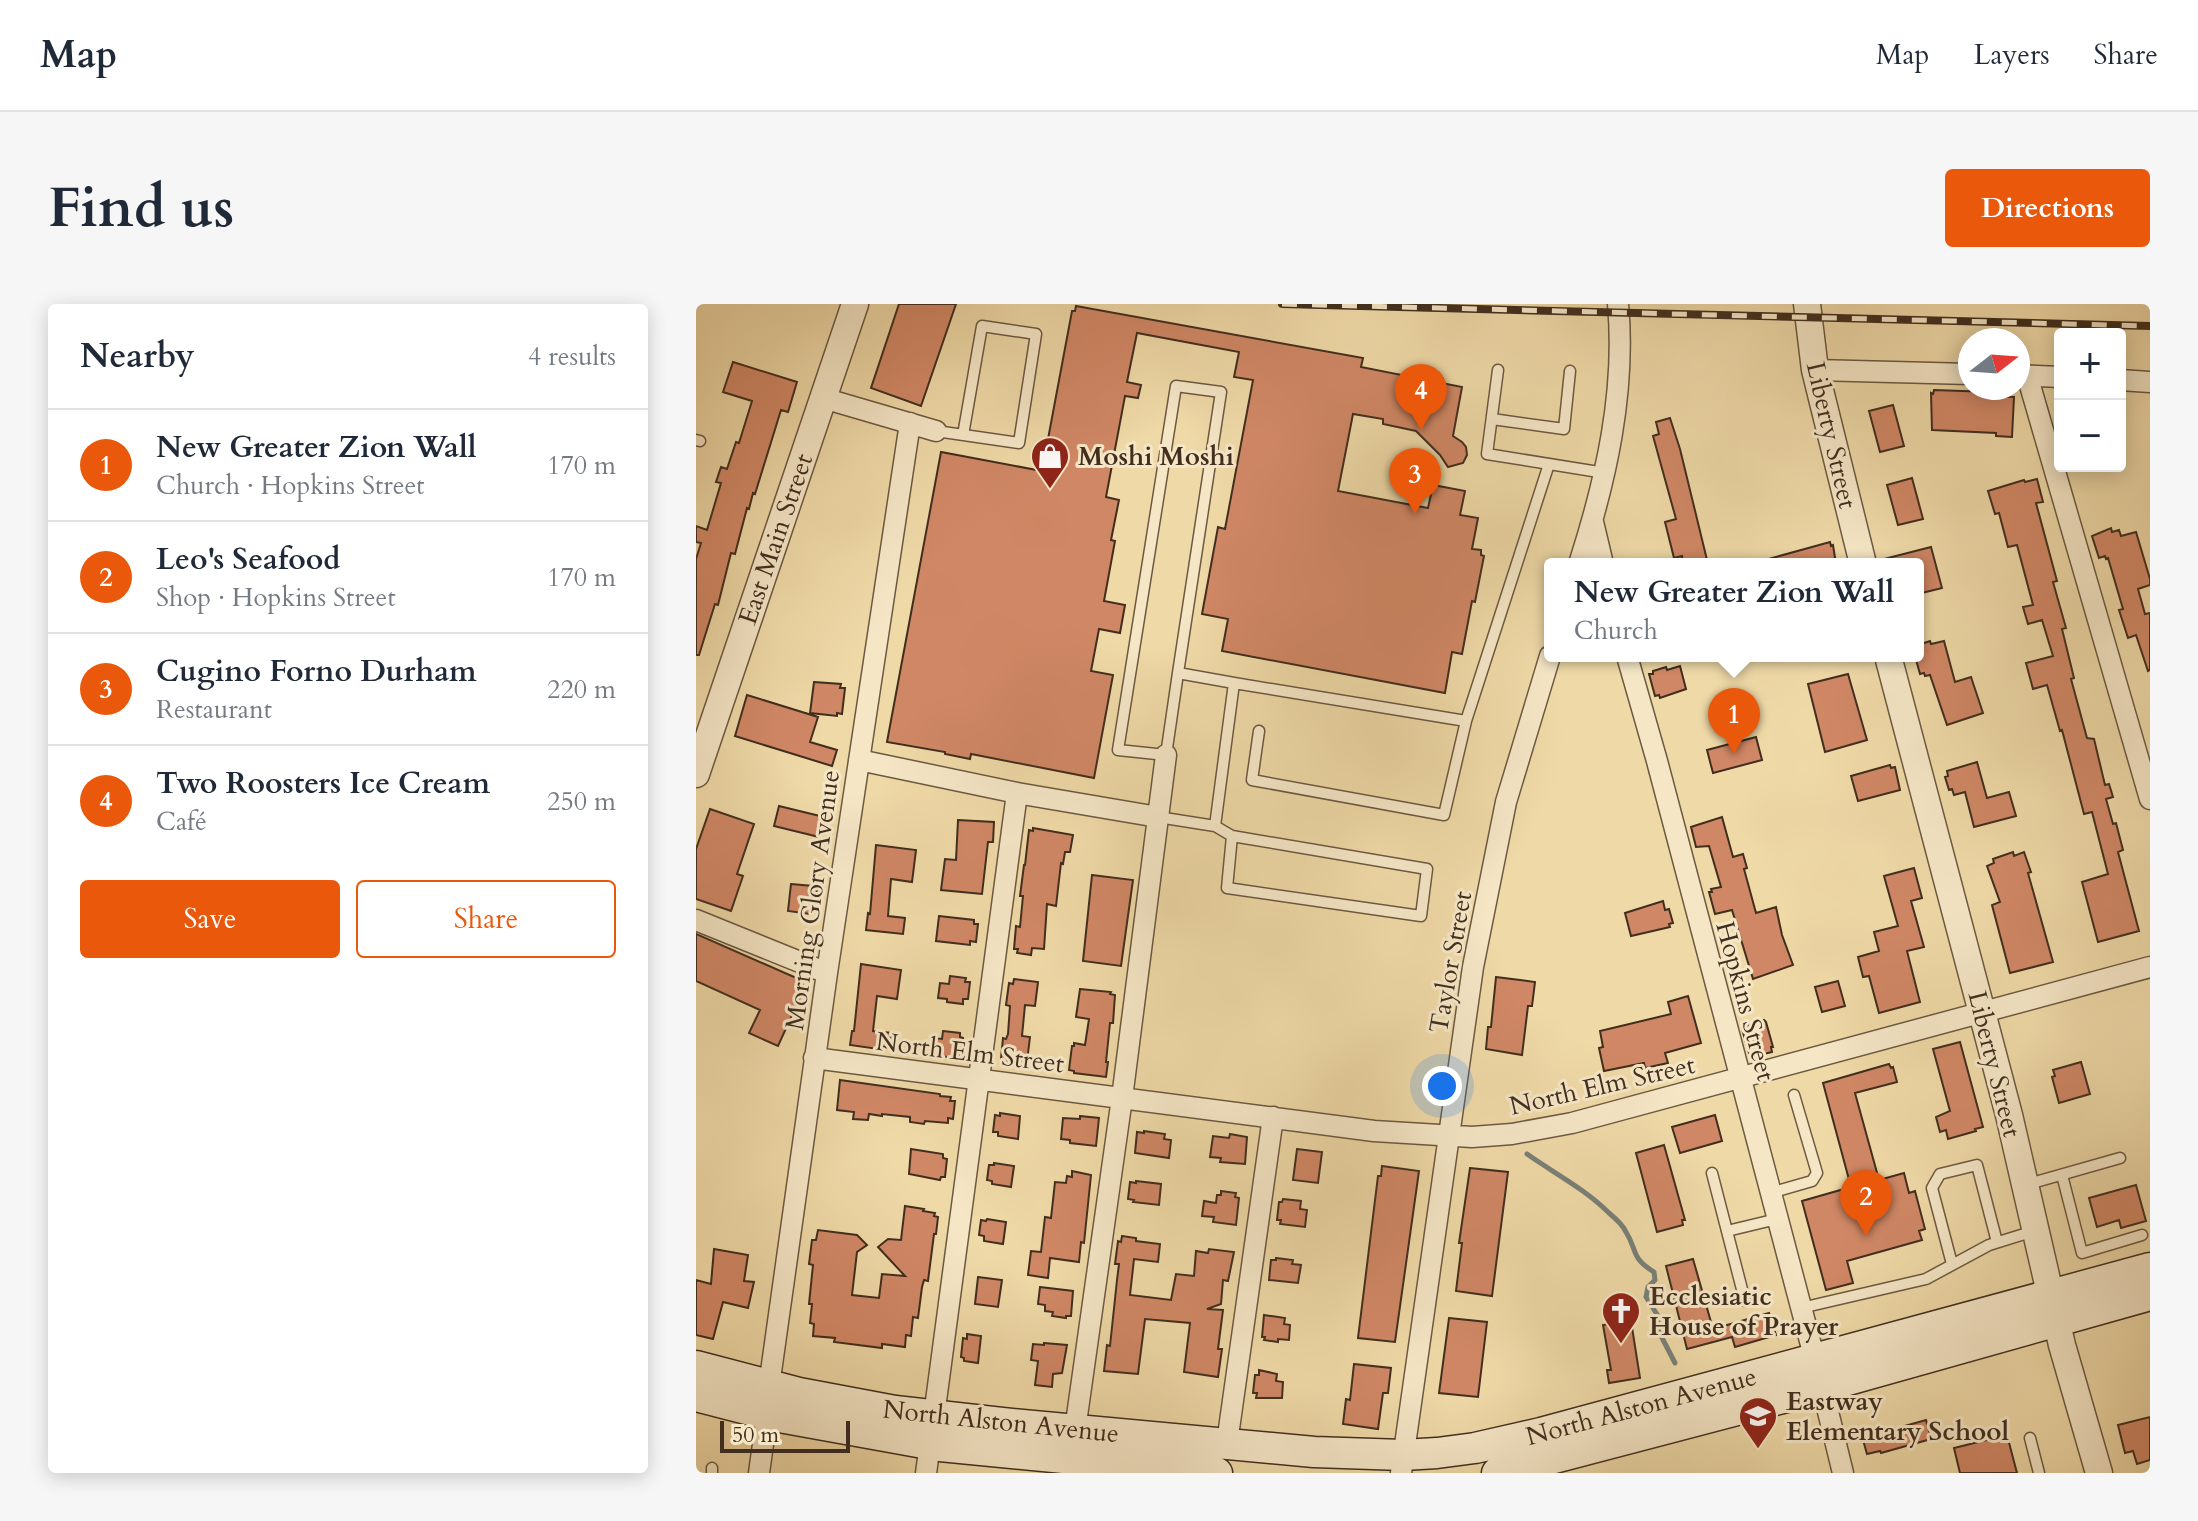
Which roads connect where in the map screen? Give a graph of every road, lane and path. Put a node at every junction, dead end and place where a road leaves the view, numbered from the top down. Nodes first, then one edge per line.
1 (855, 304) edge
2 (1618, 304) edge
3 (1807, 304) edge
4 (1498, 370) dead end
5 (1815, 370) junction
6 (1570, 371) dead end
7 (1958, 374) edge
8 (2030, 375) edge
9 (2054, 377) edge
10 (2126, 380) edge
11 (2150, 382) edge
12 (823, 398) junction
13 (2030, 400) edge
14 (1492, 419) junction
15 (910, 423) junction
16 (936, 431) joint
17 (963, 435) junction
18 (1549, 464) junction
19 (1605, 473) junction
20 (1593, 522) junction
21 (1581, 558) edge
22 (1602, 558) edge
23 (1862, 558) edge
24 (1548, 662) edge
25 (1629, 662) edge
26 (1890, 662) edge
27 (1178, 673) junction
28 (1234, 683) junction
29 (1466, 721) junction
30 (1259, 731) dead end
31 (1166, 755) junction
32 (859, 760) junction
33 (696, 774) edge
34 (1017, 793) junction
35 (2150, 799) edge
36 (1158, 817) junction
37 (1215, 826) junction
38 (1232, 836) junction
39 (696, 920) edge
40 (2150, 967) edge
41 (827, 973) junction
42 (1983, 1013) junction
43 (814, 1058) junction
44 (1739, 1078) junction
45 (978, 1080) junction
46 (1794, 1095) dead end
47 (1122, 1098) junction
48 (1273, 1117) junction
49 (1449, 1136) junction
50 (2120, 1158) dead end
51 (1712, 1173) dead end
52 (2062, 1175) junction
53 (2023, 1186) junction
54 (1770, 1193) junction
55 (1777, 1219) junction
56 (1727, 1231) junction
57 (2034, 1231) junction
58 (2142, 1235) dead end
59 (1997, 1242) junction
60 (1952, 1264) junction
61 (2150, 1268) edge
62 (2150, 1295) edge
63 (1745, 1301) dead end
64 (1801, 1308) junction
65 (2053, 1309) junction
66 (696, 1366) edge
67 (1819, 1374) junction
68 (696, 1396) edge
69 (768, 1400) junction
70 (2030, 1438) dead end
71 (1227, 1443) junction
72 (930, 1444) edge
73 (1071, 1454) edge
74 (1402, 1464) edge
75 (759, 1473) edge
76 (1217, 1473) edge
77 (1497, 1473) edge
78 (1843, 1473) edge
79 (2039, 1473) edge
80 (2099, 1473) edge

1 - 12 street, East Main Street
2 - 19 street
3 - 5 street, Liberty Street
4 - 14 lane
5 - 7 street
5 - 23 street, Liberty Street
6 - 14 lane
8 - 9 street
10 - 11 street
12 - 15 street
12 - 33 street, East Main Street
13 - 35 street
14 - 18 lane
15 - 16 street
15 - 32 street, Morning Glory Avenue
16 - 17 lane
17 - 17 lane
18 - 19 lane
18 - 29 lane
19 - 20 street
20 - 21 street
20 - 22 street
24 - 49 street, Taylor Street
25 - 44 street, Hopkins Street
26 - 42 street, Liberty Street
27 - 28 lane
27 - 31 lane
27 - 31 lane
28 - 29 lane
28 - 37 lane
29 - 30 lane
31 - 36 street
32 - 34 street
32 - 41 street, Morning Glory Avenue
34 - 36 street
34 - 45 street
36 - 37 lane
36 - 47 street
37 - 38 lane
38 - 38 lane
39 - 41 street
40 - 42 street, North Elm Street
41 - 43 street, Morning Glory Avenue
42 - 44 street, North Elm Street
42 - 53 street, Liberty Street
43 - 45 street, North Elm Street
43 - 69 street, Morning Glory Avenue
44 - 49 street, North Elm Street
44 - 54 street, Hopkins Street
45 - 47 street, North Elm Street
45 - 72 street
46 - 54 lane
47 - 48 street, North Elm Street
47 - 73 street
48 - 49 street, North Elm Street
48 - 71 street
49 - 74 street, Taylor Street
50 - 52 lane
51 - 56 lane
52 - 53 lane
52 - 58 lane
53 - 57 street, Liberty Street
54 - 55 street, Hopkins Street
55 - 56 lane
55 - 64 street, Hopkins Street
56 - 63 lane
57 - 59 lane
57 - 65 street, Liberty Street
59 - 60 lane
59 - 60 lane
60 - 64 lane
61 - 65 main road, North Alston Avenue
62 - 65 main road, North Alston Avenue
64 - 67 street, Hopkins Street
65 - 67 main road, North Alston Avenue
65 - 80 street, Liberty Street
66 - 69 main road, North Alston Avenue
67 - 74 main road, North Alston Avenue
67 - 77 main road, North Alston Avenue
67 - 78 street, Hopkins Street
68 - 69 main road, North Alston Avenue
69 - 72 main road, North Alston Avenue
69 - 75 street, Morning Glory Avenue
70 - 79 lane
71 - 73 main road, North Alston Avenue
71 - 74 main road, North Alston Avenue
72 - 73 main road, North Alston Avenue
73 - 76 main road, North Alston Avenue

